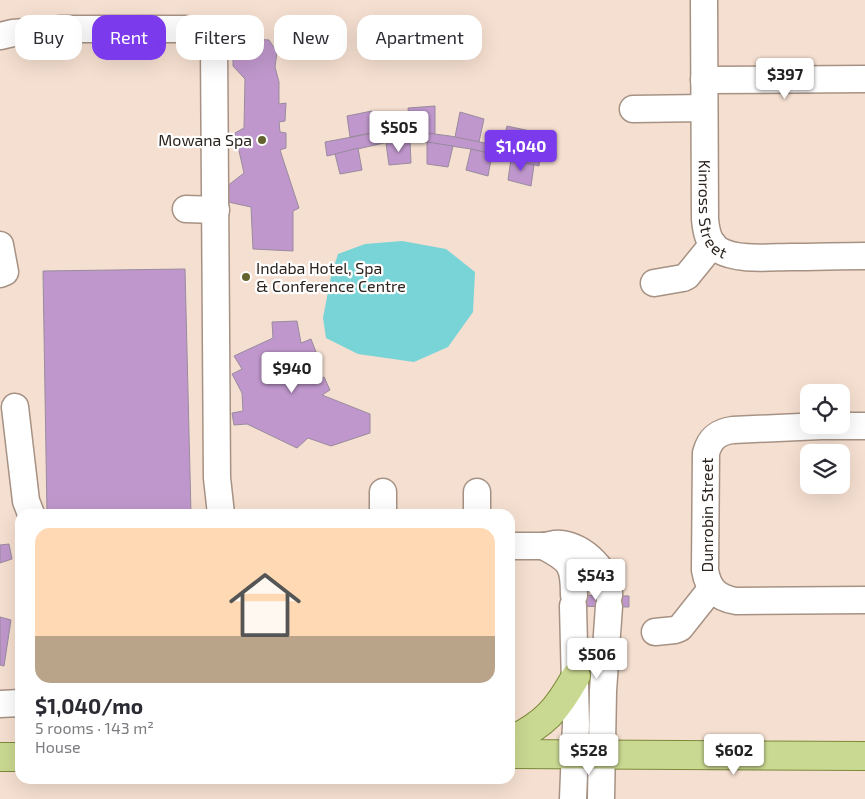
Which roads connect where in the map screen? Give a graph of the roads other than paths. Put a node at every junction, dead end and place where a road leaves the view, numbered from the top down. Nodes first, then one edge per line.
1 (704, 0) edge
2 (0, 36) edge
3 (865, 79) edge
4 (704, 80) junction
5 (633, 108) dead end
6 (704, 108) junction
7 (186, 209) dead end
8 (216, 210) junction
9 (713, 244) junction
10 (0, 245) edge
11 (865, 256) edge
12 (0, 274) edge
13 (654, 283) dead end
14 (15, 407) dead end
15 (865, 426) edge
16 (30, 509) edge
17 (220, 509) edge
18 (515, 546) edge
19 (543, 546) junction
20 (711, 589) junction
21 (865, 600) edge
22 (655, 632) dead end
23 (576, 676) junction
24 (15, 703) edge
25 (0, 704) edge
26 (515, 738) edge
27 (515, 754) edge
28 (575, 754) junction
29 (602, 754) junction
30 (865, 756) edge
31 (0, 757) edge
32 (15, 757) edge
33 (573, 799) edge
34 (601, 799) edge

1 - 4 street, Kinross Street
2 - 8 street
3 - 4 street
4 - 6 street, Kinross Street
5 - 6 street
6 - 9 street, Kinross Street
7 - 8 street
8 - 17 street
9 - 11 street, Kinross Street
9 - 13 street
10 - 12 street
14 - 16 street
15 - 20 street, Dunrobin Street
18 - 19 street
19 - 23 street
19 - 29 street
20 - 21 street, Dunrobin Street
20 - 22 street
23 - 26 main road
23 - 28 street
24 - 25 street
27 - 28 main road
28 - 29 main road
28 - 33 street
29 - 30 main road
29 - 34 street
31 - 32 main road

